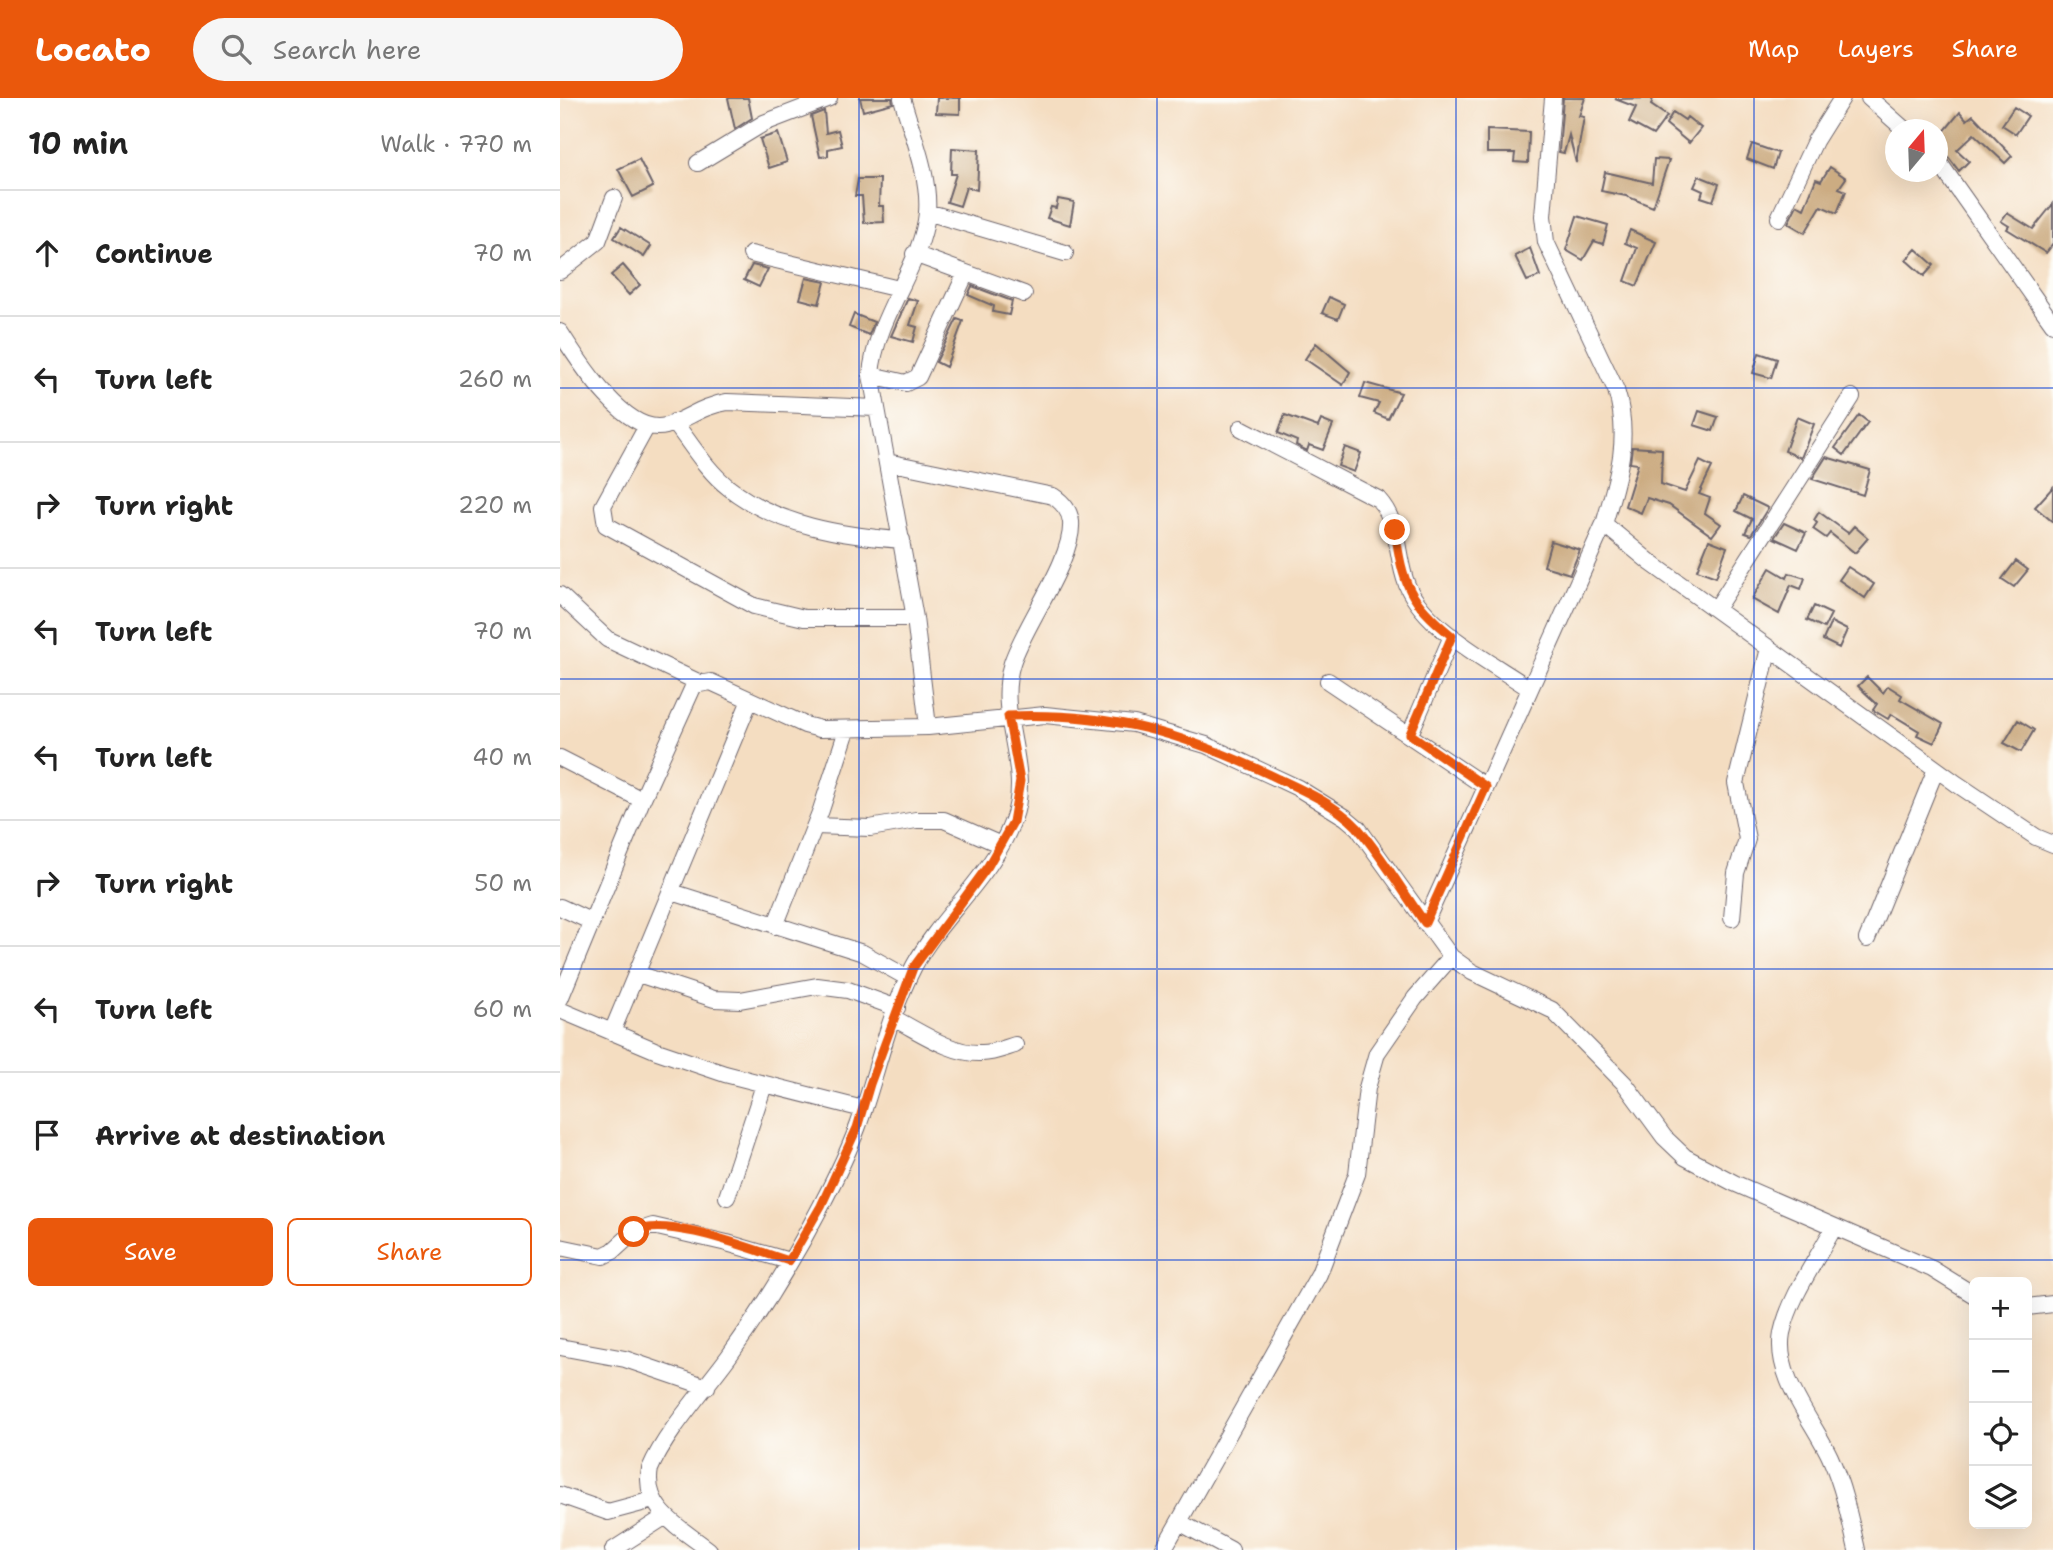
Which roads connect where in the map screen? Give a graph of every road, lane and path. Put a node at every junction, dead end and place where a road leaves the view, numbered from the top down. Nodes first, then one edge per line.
1 (829, 98) edge
2 (902, 98) edge
3 (1553, 98) edge
4 (1842, 98) edge
5 (1869, 98) edge
6 (1893, 119) edge
7 (698, 163) dead end
8 (1948, 176) edge
9 (614, 198) dead end
10 (927, 212) junction
11 (1779, 218) dead end
12 (1065, 253) dead end
13 (751, 254) dead end
14 (914, 254) junction
15 (560, 271) edge
16 (967, 273) junction
17 (899, 289) junction
18 (1024, 294) dead end
19 (2053, 324) edge
20 (560, 332) edge
21 (871, 375) junction
22 (1852, 397) dead end
23 (876, 408) junction
24 (674, 422) junction
25 (647, 426) junction
26 (1241, 428) dead end
27 (887, 462) junction
28 (1604, 524) junction
29 (902, 540) junction
30 (560, 595) edge
31 (1716, 609) junction
32 (915, 618) junction
33 (1452, 636) junction
34 (1769, 648) junction
35 (1328, 681) dead end
36 (700, 683) junction
37 (1530, 689) junction
38 (750, 700) junction
39 (1008, 716) junction
40 (928, 727) junction
41 (847, 730) junction
42 (1410, 734) junction
43 (560, 758) edge
44 (1936, 769) junction
45 (1486, 787) junction
46 (642, 800) junction
47 (815, 826) junction
48 (2053, 844) edge
49 (1001, 845) junction
50 (672, 892) junction
51 (560, 907) edge
52 (1732, 918) dead end
53 (592, 922) junction
54 (1425, 923) junction
55 (775, 926) junction
56 (1867, 939) dead end
57 (1451, 957) junction
58 (566, 970) edge
59 (638, 974) junction
60 (908, 978) junction
61 (560, 999) edge
62 (560, 1010) edge
63 (895, 1013) junction
64 (612, 1032) junction
65 (1015, 1045) dead end
66 (764, 1085) junction
67 (863, 1109) junction
68 (727, 1197) dead end
69 (1834, 1227) junction
70 (560, 1247) edge
71 (789, 1261) junction
72 (1969, 1291) edge
73 (2053, 1304) edge
74 (2032, 1306) edge
75 (563, 1353) edge
76 (707, 1387) junction
77 (560, 1495) edge
78 (653, 1500) junction
79 (666, 1516) junction
80 (1179, 1522) junction
81 (630, 1545) edge
82 (613, 1550) edge
83 (709, 1550) edge
84 (1164, 1550) edge
85 (1231, 1550) edge
86 (1857, 1550) edge

1 - 7 street
2 - 10 street
3 - 28 street
4 - 11 street
5 - 6 street
8 - 19 street
9 - 15 street
10 - 12 street
10 - 14 street
13 - 17 street
14 - 16 street
14 - 17 street
16 - 18 street
16 - 21 street
17 - 21 street
20 - 25 street
21 - 23 street
22 - 31 street
23 - 24 street
23 - 27 street
24 - 25 street
24 - 29 street
25 - 32 street
26 - 33 street
27 - 29 street
27 - 39 street
28 - 31 street
28 - 37 street
29 - 32 street
30 - 36 street
31 - 34 street
32 - 40 street
33 - 37 street
33 - 42 street
34 - 44 street
34 - 52 street
35 - 42 street
36 - 38 street
36 - 46 street
37 - 45 street
38 - 41 street
38 - 50 street
39 - 40 street
39 - 49 street
39 - 54 street
40 - 41 street
41 - 47 street
42 - 45 street
43 - 46 street
44 - 48 street
44 - 56 street
45 - 54 street
46 - 53 street
47 - 49 street
47 - 55 street
49 - 60 street
50 - 55 street
50 - 59 street
51 - 53 street
53 - 58 street
54 - 57 street
55 - 60 street
57 - 69 street
57 - 80 street
58 - 61 street
59 - 63 street
59 - 64 street
60 - 63 street
62 - 64 street
63 - 65 street
63 - 67 street
64 - 66 street
66 - 67 street
66 - 68 street
67 - 71 street
69 - 72 street
69 - 86 street
70 - 71 street
71 - 76 street
73 - 74 street
75 - 76 street
76 - 78 street
77 - 78 street
78 - 79 street
79 - 81 street
79 - 83 street
80 - 84 street
80 - 85 street
81 - 82 street

